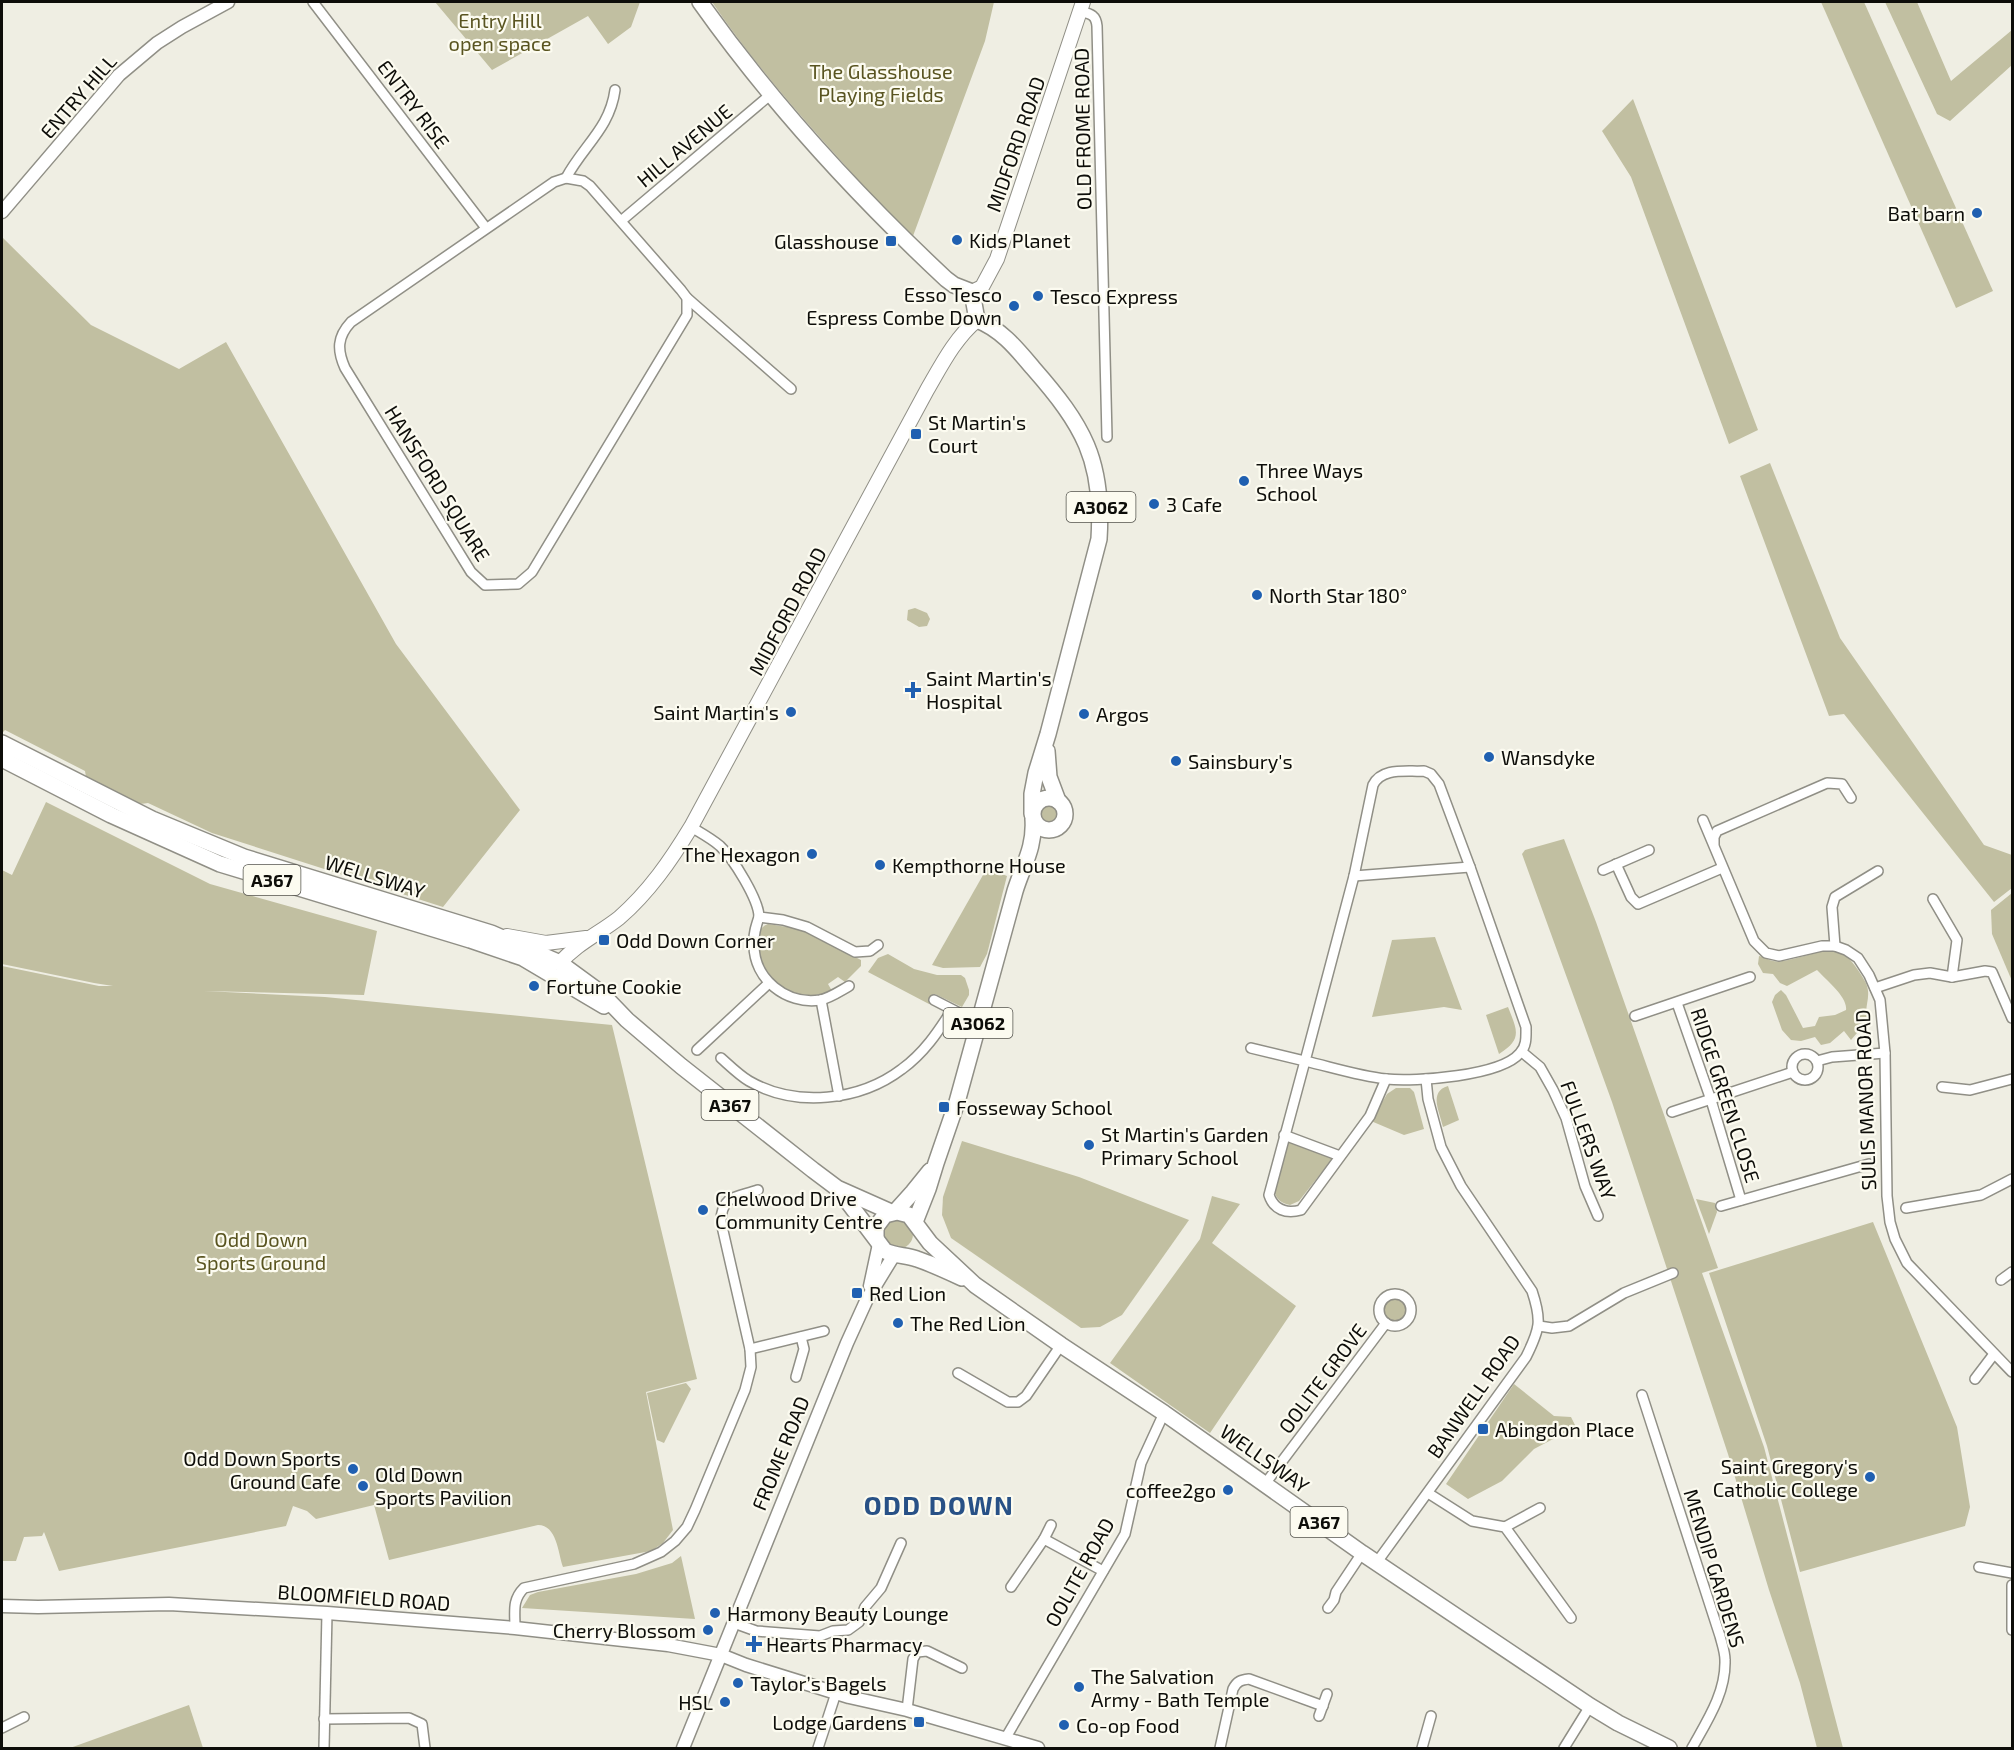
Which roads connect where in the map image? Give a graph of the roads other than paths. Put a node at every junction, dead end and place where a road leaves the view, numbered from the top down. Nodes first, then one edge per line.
1 (228, 2) edge
2 (313, 2) edge
3 (700, 2) edge
4 (1082, 6) edge
5 (615, 90) dead end
6 (770, 95) junction
7 (566, 178) junction
8 (2, 212) edge
9 (621, 221) junction
10 (486, 228) junction
11 (972, 292) junction
12 (687, 298) junction
13 (977, 321) junction
14 (791, 389) dead end
15 (1107, 437) dead end
16 (1048, 734) junction
17 (2, 743) edge
18 (2, 759) edge
19 (1851, 798) dead end
20 (1058, 801) junction
21 (1033, 817) junction
22 (1703, 820) dead end
23 (141, 821) junction
24 (692, 827) junction
25 (1054, 830) junction
26 (1714, 846) junction
27 (1649, 850) dead end
28 (1616, 864) junction
29 (1470, 867) junction
30 (1722, 868) junction
31 (1603, 870) dead end
32 (1878, 871) dead end
33 (1354, 876) junction
34 (1017, 882) junction
35 (1933, 899) dead end
36 (759, 917) junction
37 (491, 933) junction
38 (594, 936) junction
39 (878, 945) dead end
40 (1835, 946) junction
41 (557, 969) junction
42 (1750, 976) dead end
43 (1952, 977) junction
44 (769, 983) junction
45 (849, 986) dead end
46 (1875, 988) junction
47 (821, 1000) junction
48 (934, 1000) dead end
49 (1677, 1003) junction
50 (952, 1010) junction
51 (1635, 1016) dead end
52 (968, 1017) dead end
53 (2013, 1018) edge
54 (1251, 1048) dead end
55 (697, 1050) dead end
56 (1522, 1052) junction
57 (1885, 1053) junction
58 (721, 1058) dead end
59 (1305, 1061) junction
60 (1817, 1061) junction
61 (1793, 1071) junction
62 (2013, 1078) edge
63 (1386, 1079) junction
64 (1426, 1079) junction
65 (1942, 1087) dead end
66 (839, 1096) junction
67 (1711, 1100) junction
68 (1672, 1112) dead end
69 (1284, 1135) junction
70 (1340, 1156) junction
71 (936, 1162) junction
72 (1869, 1164) dead end
73 (2013, 1179) edge
74 (837, 1188) junction
75 (758, 1190) dead end
76 (1741, 1200) junction
77 (1721, 1206) dead end
78 (1906, 1208) dead end
79 (893, 1212) junction
80 (1598, 1216) dead end
81 (917, 1225) junction
82 (877, 1241) junction
83 (898, 1254) junction
84 (2013, 1272) edge
85 (1673, 1273) dead end
86 (2001, 1280) dead end
87 (975, 1285) junction
88 (867, 1299) junction
89 (1386, 1323) dead end
90 (1539, 1326) junction
91 (824, 1331) dead end
92 (801, 1336) junction
93 (1061, 1345) junction
94 (750, 1348) junction
95 (1994, 1354) junction
96 (2013, 1372) edge
97 (958, 1373) dead end
98 (796, 1377) dead end
99 (1975, 1379) dead end
100 (1642, 1395) dead end
101 (1164, 1413) junction
102 (1265, 1484) junction
103 (1428, 1493) junction
104 (1540, 1508) dead end
105 (1052, 1525) dead end
106 (1505, 1527) junction
107 (1044, 1539) junction
108 (901, 1543) dead end
109 (1362, 1553) junction
110 (1377, 1562) junction
111 (1979, 1567) dead end
112 (1103, 1571) junction
113 (2013, 1573) edge
114 (2013, 1585) edge
115 (1011, 1587) dead end
116 (2, 1606) edge
117 (1328, 1608) dead end
118 (327, 1612) junction
119 (1570, 1618) dead end
120 (734, 1623) junction
121 (515, 1628) junction
122 (2013, 1630) edge
123 (721, 1655) junction
124 (962, 1668) dead end
125 (836, 1693) junction
126 (1327, 1694) dead end
127 (1323, 1706) junction
128 (1590, 1706) junction
129 (907, 1710) junction
130 (1319, 1716) dead end
131 (1431, 1716) dead end
132 (24, 1717) dead end
133 (324, 1719) junction
134 (2, 1728) edge
135 (1005, 1739) junction
136 (1037, 1748) edge
137 (1669, 1748) edge
138 (324, 1749) edge
139 (425, 1749) edge
140 (683, 1749) edge
141 (818, 1749) edge
142 (1220, 1749) edge
143 (1422, 1749) edge
144 (1564, 1749) edge
145 (1692, 1749) edge

1 - 8 street, ENTRY HILL
2 - 10 street, ENTRY RISE
3 - 6 main road
4 - 11 main road, MIDFORD ROAD
4 - 15 street, OLD FROME ROAD
5 - 7 street
6 - 9 street, HILL AVENUE
6 - 11 main road
7 - 9 street
7 - 10 street, HANSFORD SQUARE
9 - 12 street
10 - 12 street, HANSFORD SQUARE
11 - 13 main road
12 - 14 street
13 - 16 main road, A3062
13 - 24 main road, MIDFORD ROAD
16 - 20 main road, A3062
16 - 21 main road, A3062
17 - 23 main road, WELLSWAY / A367
18 - 23 main road, WELLSWAY / A367
19 - 26 street
20 - 21 main road
20 - 25 main road
21 - 25 main road
21 - 34 main road, A3062
22 - 26 street
23 - 37 main road, WELLSWAY / A367
23 - 41 main road, WELLSWAY / A367
24 - 36 street
24 - 38 main road, MIDFORD ROAD
25 - 34 main road, A3062
26 - 30 street
27 - 28 street
28 - 30 street
28 - 31 street
29 - 33 street
29 - 33 street
29 - 56 street
30 - 40 street
32 - 40 street
33 - 59 street
34 - 71 main road, A3062
35 - 43 street
36 - 39 street
36 - 44 street
37 - 38 main road
37 - 41 main road, WELLSWAY / A367
38 - 41 main road, MIDFORD ROAD
40 - 46 street, SULIS MANOR ROAD
41 - 74 main road, WELLSWAY / A367
42 - 49 street, RIDGE GREEN CLOSE
43 - 46 street
43 - 53 street
44 - 47 street
44 - 55 street
45 - 47 street
46 - 57 street, SULIS MANOR ROAD
47 - 66 street
48 - 50 street
49 - 51 street, RIDGE GREEN CLOSE
49 - 67 street, RIDGE GREEN CLOSE
50 - 52 street
50 - 66 street
54 - 59 street
56 - 64 street
56 - 80 street, FULLERS WAY
57 - 60 street
57 - 95 street, SULIS MANOR ROAD
58 - 66 street
59 - 63 street
59 - 69 street
60 - 61 street
60 - 61 street
61 - 67 street
62 - 65 street
63 - 64 street
63 - 70 street
64 - 90 street, BANWELL ROAD
67 - 68 street
67 - 76 street, RIDGE GREEN CLOSE
69 - 70 street
69 - 70 street
71 - 79 main road, A3062
71 - 81 main road, A3062
72 - 76 street, RIDGE GREEN CLOSE
73 - 78 street
74 - 79 main road, WELLSWAY / A367
74 - 82 main road, WELLSWAY / A367
75 - 94 street
76 - 77 street, RIDGE GREEN CLOSE
79 - 81 main road, WELLSWAY
79 - 82 main road
81 - 83 main road
81 - 87 main road, WELLSWAY / A367
82 - 83 main road, WELLSWAY
82 - 88 street, FROME ROAD
83 - 87 main road, WELLSWAY / A367
83 - 88 street, FROME ROAD
84 - 86 street
85 - 90 street
87 - 93 main road, WELLSWAY / A367
88 - 120 street, FROME ROAD
89 - 102 street, OOLITE GROVE
90 - 103 street, BANWELL ROAD
91 - 92 street
92 - 94 street
92 - 98 street
93 - 97 street
93 - 101 main road, WELLSWAY / A367
94 - 121 street
95 - 96 street, SULIS MANOR ROAD
95 - 99 street
100 - 145 street, MENDIP GARDENS
101 - 102 main road, WELLSWAY / A367
101 - 112 street, OOLITE ROAD
102 - 109 main road, WELLSWAY / A367
103 - 106 street
103 - 110 street, BANWELL ROAD
104 - 106 street
105 - 107 street
106 - 119 street
107 - 112 street
107 - 115 street
108 - 120 street
109 - 110 main road, WELLSWAY / A367
109 - 117 street
110 - 128 main road, WELLSWAY / A367
111 - 113 street
112 - 135 street, OOLITE ROAD
114 - 122 street
116 - 118 street, BLOOMFIELD ROAD
118 - 121 street, BLOOMFIELD ROAD
118 - 133 street
120 - 123 street, FROME ROAD
121 - 123 street, BLOOMFIELD ROAD
123 - 125 street, BLOOMFIELD ROAD
123 - 140 street, FROME ROAD
124 - 129 street
125 - 129 street, BLOOMFIELD ROAD
125 - 141 street
126 - 127 street
127 - 130 street
127 - 142 street
128 - 137 main road, WELLSWAY / A367
128 - 144 street
129 - 135 street, BLOOMFIELD ROAD
131 - 143 street
132 - 134 street
133 - 138 street
133 - 139 street
135 - 136 street, BLOOMFIELD ROAD

